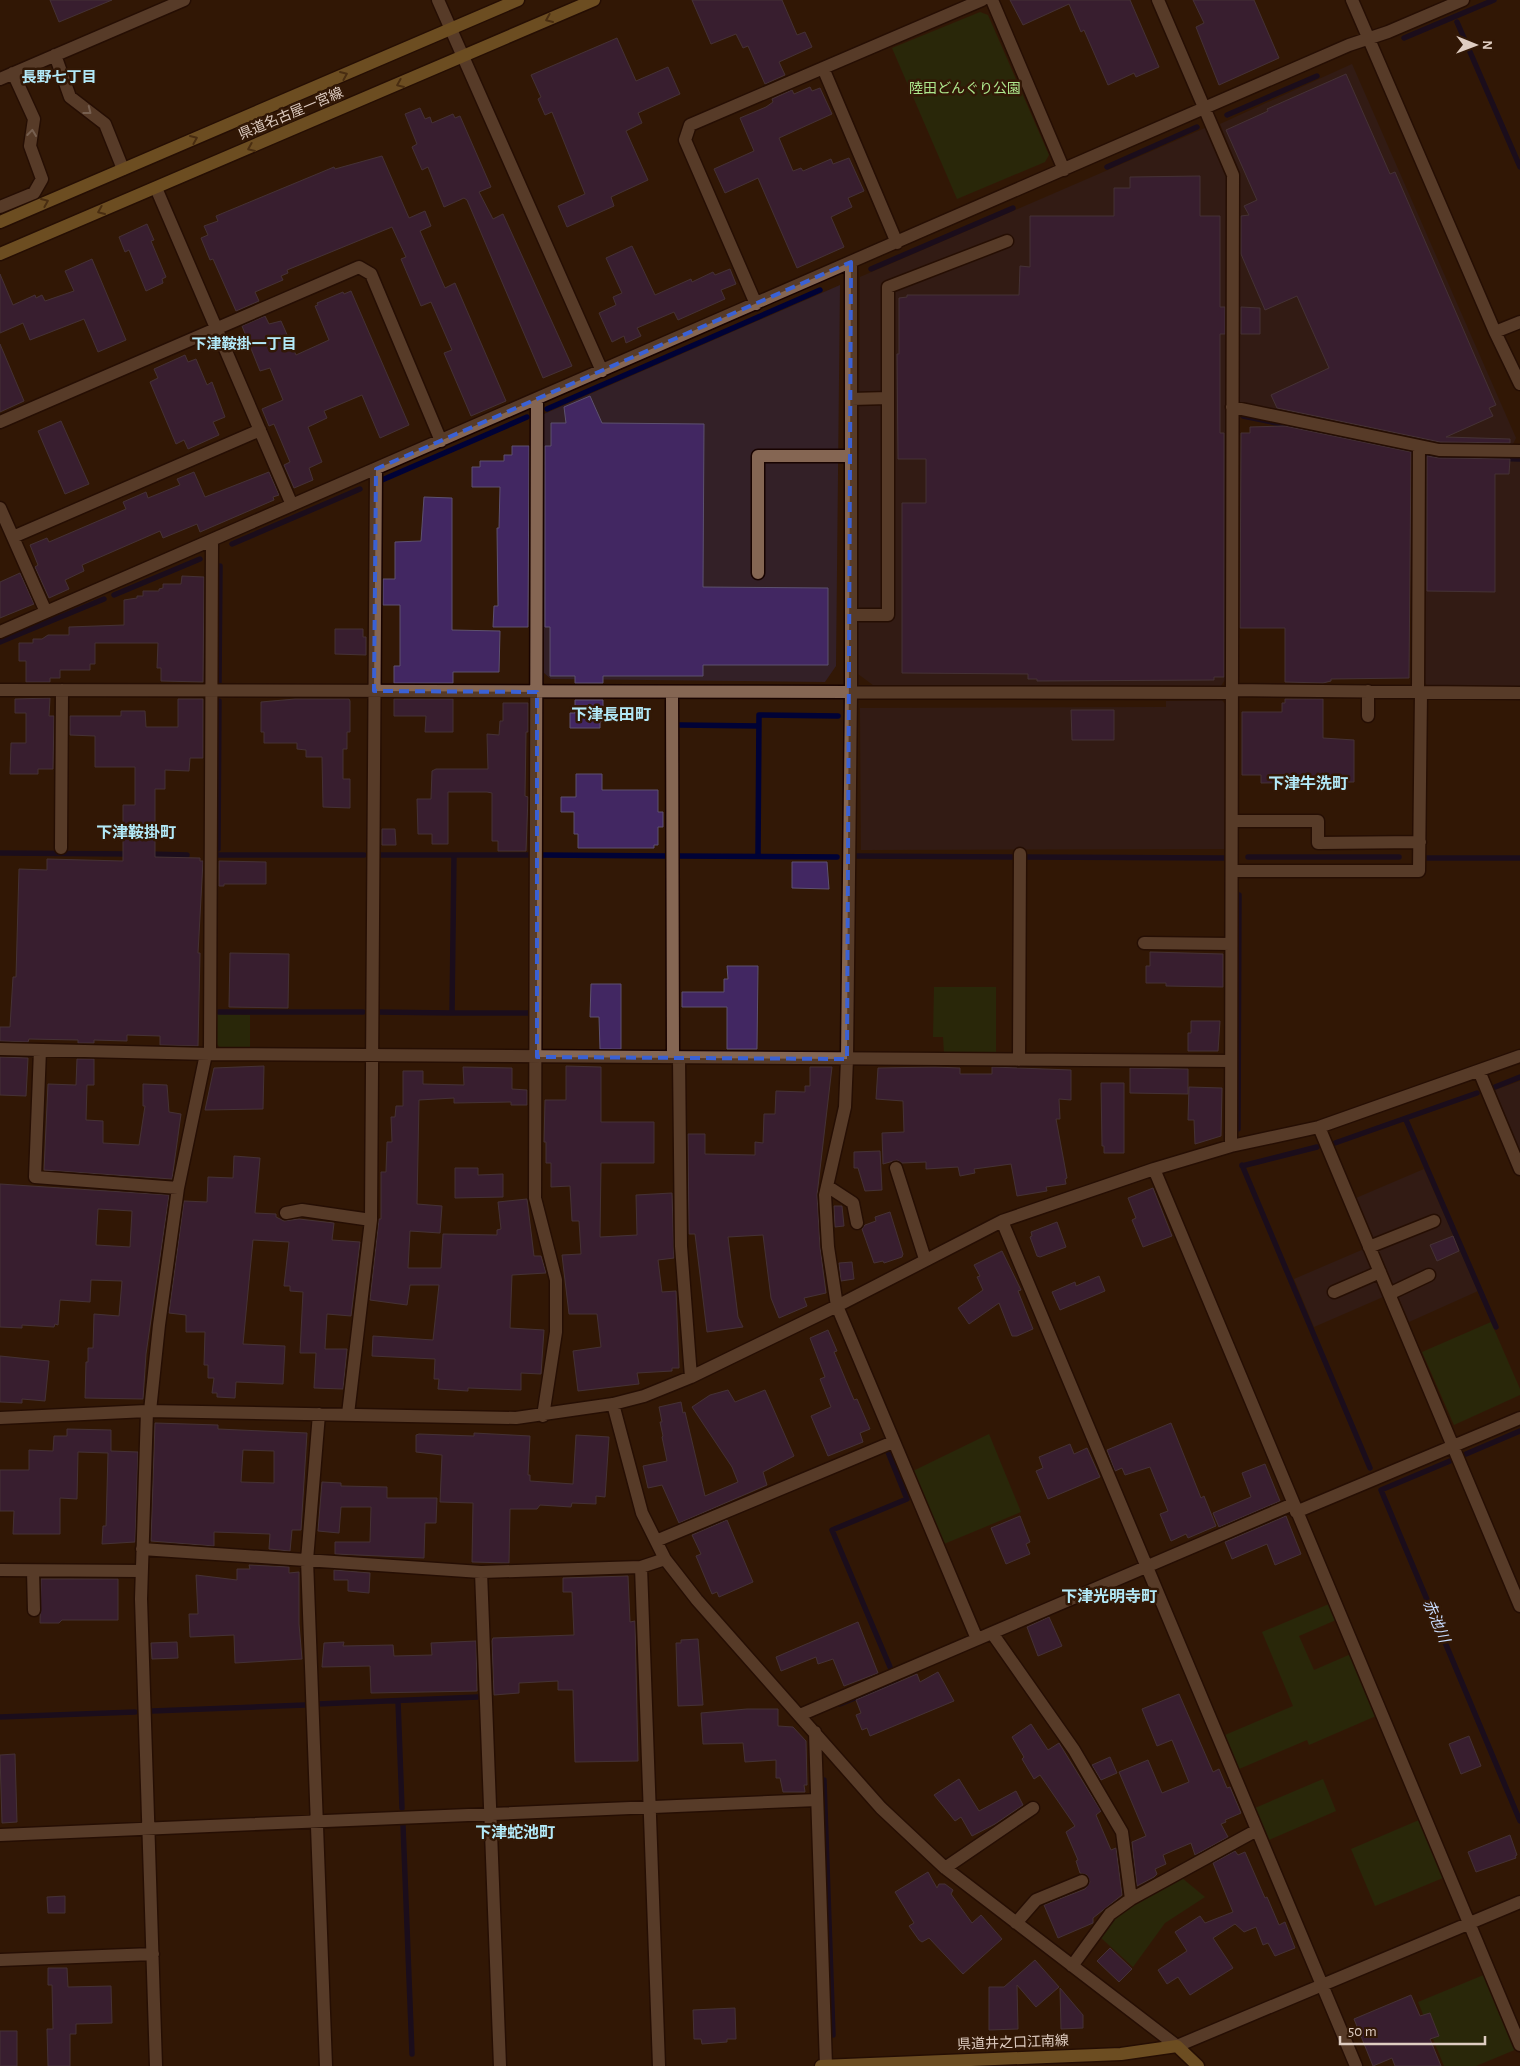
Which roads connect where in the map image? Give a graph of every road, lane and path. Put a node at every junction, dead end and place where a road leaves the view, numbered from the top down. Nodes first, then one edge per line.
1 (184, 0) edge
2 (438, 0) edge
3 (518, 0) edge
4 (594, 0) edge
5 (982, 0) edge
6 (992, 0) edge
7 (1158, 0) edge
8 (1352, 0) edge
9 (1463, 0) edge
10 (450, 29) junction
11 (1368, 37) junction
12 (55, 55) junction
13 (463, 57) junction
14 (823, 68) junction
15 (13, 74) junction
16 (0, 79) edge
17 (1204, 108) junction
18 (123, 169) junction
19 (1064, 170) junction
20 (156, 188) junction
21 (0, 207) edge
22 (0, 222) edge
23 (1007, 241) dead end
24 (897, 242) junction
25 (0, 254) edge
26 (851, 262) junction
27 (756, 304) junction
28 (1520, 322) edge
29 (216, 328) junction
30 (1495, 332) junction
31 (602, 371) junction
32 (1520, 384) edge
33 (851, 398) junction
34 (888, 398) junction
35 (537, 399) junction
36 (1232, 407) junction
37 (0, 422) edge
38 (260, 430) junction
39 (441, 441) junction
40 (1420, 446) junction
41 (1520, 451) edge
42 (851, 456) junction
43 (376, 469) junction
44 (292, 505) junction
45 (0, 508) edge
46 (13, 537) junction
47 (212, 540) junction
48 (758, 573) dead end
49 (46, 612) junction
50 (851, 615) junction
51 (0, 632) edge
52 (0, 690) edge
53 (62, 690) junction
54 (211, 691) junction
55 (374, 691) junction
56 (1368, 691) junction
57 (537, 692) junction
58 (672, 692) junction
59 (851, 692) junction
60 (1232, 692) junction
61 (1420, 692) junction
62 (1520, 693) edge
63 (1368, 716) dead end
64 (1232, 821) junction
65 (1420, 842) junction
66 (61, 848) dead end
67 (1020, 854) dead end
68 (1232, 872) junction
69 (1144, 943) dead end
70 (1232, 944) junction
71 (0, 1049) edge
72 (40, 1050) junction
73 (208, 1054) junction
74 (370, 1055) junction
75 (1520, 1056) edge
76 (537, 1057) junction
77 (676, 1057) junction
78 (847, 1059) junction
79 (1019, 1060) junction
80 (1231, 1061) junction
81 (1479, 1071) junction
82 (1319, 1127) junction
83 (1231, 1146) junction
84 (896, 1168) dead end
85 (1154, 1169) junction
86 (1520, 1169) edge
87 (827, 1186) junction
88 (178, 1188) junction
89 (286, 1213) dead end
90 (371, 1220) junction
91 (1002, 1221) junction
92 (1434, 1221) dead end
93 (857, 1223) dead end
94 (1369, 1247) junction
95 (925, 1259) junction
96 (1380, 1272) junction
97 (1430, 1275) dead end
98 (1334, 1292) dead end
99 (1389, 1294) junction
100 (837, 1306) junction
101 (691, 1377) junction
102 (613, 1404) junction
103 (148, 1411) junction
104 (318, 1414) junction
105 (348, 1414) junction
106 (543, 1416) junction
107 (0, 1418) edge
108 (1520, 1418) edge
109 (893, 1442) junction
110 (1453, 1446) junction
111 (1295, 1508) junction
112 (656, 1541) junction
113 (142, 1549) junction
114 (307, 1560) junction
115 (665, 1560) junction
116 (1147, 1566) junction
117 (641, 1567) junction
118 (0, 1570) edge
119 (33, 1571) junction
120 (141, 1572) junction
121 (482, 1572) junction
122 (1520, 1606) edge
123 (34, 1610) dead end
124 (992, 1633) junction
125 (977, 1640) junction
126 (800, 1716) junction
127 (815, 1732) junction
128 (817, 1800) junction
129 (650, 1807) junction
130 (1033, 1808) dead end
131 (491, 1814) junction
132 (317, 1821) junction
133 (149, 1828) junction
134 (1257, 1830) junction
135 (0, 1835) edge
136 (944, 1868) junction
137 (1082, 1881) dead end
138 (1131, 1899) junction
139 (1520, 1902) edge
140 (1016, 1923) junction
141 (1468, 1924) junction
142 (153, 1954) junction
143 (0, 1960) edge
144 (1072, 1966) junction
145 (1322, 1985) junction
146 (1520, 2044) edge
147 (1177, 2046) junction
148 (1051, 2061) edge
149 (156, 2066) edge
150 (326, 2066) edge
151 (500, 2066) edge
152 (659, 2066) edge
153 (821, 2066) edge
154 (826, 2066) edge
155 (1198, 2066) edge
156 (1356, 2066) edge

1 - 12 street
2 - 10 street
3 - 10 main road, 県道名古屋一宮線
4 -> 13 main road, 県道名古屋一宮線
5 - 14 street
6 - 19 street
7 - 17 street
8 - 11 street
9 - 11 street
10 - 13 street
18 -> 10 main road, 県道名古屋一宮線
11 - 17 street
11 - 30 street
12 - 15 street
12 -> 18 street
13 -> 20 main road, 県道名古屋一宮線
13 - 31 street
14 - 24 street
14 - 27 street
15 - 16 street
21 -> 15 street
17 - 19 street
17 - 36 street
22 -> 18 main road, 県道名古屋一宮線
19 - 24 street
20 -> 25 main road, 県道名古屋一宮線
20 - 29 street
23 - 34 street
24 - 26 street
26 - 27 street
26 - 33 street
27 - 31 street
28 - 30 street
29 - 37 street
29 - 38 street
29 - 39 street
30 - 32 street
31 - 35 street
33 - 34 street
33 - 42 street
34 - 50 street
35 - 39 street
35 - 57 street
36 - 40 street
36 - 60 street
38 - 44 street
38 - 46 street
39 - 43 street
40 - 41 street
40 - 61 street
42 - 48 street
42 - 50 street
43 - 44 street
43 - 55 street
44 - 47 street
45 - 46 street
46 - 49 street
47 - 49 street
47 - 54 street
49 - 51 street
50 - 59 street
52 - 53 street
53 - 54 street
53 - 66 street
54 - 55 street
54 - 73 street
55 - 57 street
55 - 74 street
56 - 60 street
56 - 61 street
56 - 63 street
57 - 58 street
57 - 76 street
58 - 59 street
58 - 77 street
59 - 60 street
59 - 78 street
60 - 64 street
61 - 62 street
61 - 65 street
64 - 65 street
64 - 68 street
65 - 68 street
67 - 79 street
68 - 70 street
69 - 70 street
70 - 80 street
71 - 72 street
72 - 73 street
72 - 88 street
73 - 74 street
73 - 88 street
74 - 76 street
74 - 90 street
75 - 81 street
76 - 77 street
76 - 106 street
77 - 78 street
77 - 101 street
78 - 79 street
78 - 87 street
79 - 80 street
80 - 83 street
81 - 82 street
81 - 86 street
82 - 83 street
82 - 94 street
83 - 85 street
84 - 95 street
85 - 91 street
85 - 111 street
87 - 93 street
87 - 100 street
88 - 103 street
89 - 90 street
90 - 105 street
91 - 95 street
91 - 116 street
92 - 94 street
94 - 96 street
95 - 100 street
96 - 98 street
96 - 99 street
97 - 99 street
99 - 110 street
100 - 101 street
100 - 109 street
101 - 102 street
102 - 106 street
102 - 112 street
103 - 104 street
103 - 107 street
103 - 113 street
104 - 105 street
104 - 114 street
105 - 106 street
108 - 110 street
109 - 112 street
109 - 125 street
110 - 111 street
110 - 122 street
111 - 116 street
111 - 141 street
112 - 115 street
113 - 114 street
113 - 120 street
114 - 121 street
114 - 132 street
115 - 117 street
115 - 126 street
116 - 124 street
116 - 134 street
117 - 121 street
117 - 129 street
118 - 119 street
119 - 120 street
119 - 123 street
120 - 133 street
121 - 131 street
124 - 125 street
124 - 138 street
125 - 126 street
126 - 127 street
127 - 128 street
127 - 136 street
128 - 129 street
128 - 154 street
129 - 131 street
129 - 152 street
130 - 136 street
131 - 132 street
131 - 151 street
132 - 133 street
132 - 150 street
133 - 135 street
133 - 142 street
134 - 138 street
134 - 145 street
136 - 140 street
137 - 140 street
138 - 144 street
139 - 141 street
140 - 144 street
141 - 145 street
141 - 146 street
142 - 143 street
142 - 149 street
144 - 147 street
145 - 147 street
145 - 156 street
147 - 148 main road, 県道井之口江南線
147 - 155 main road
148 - 154 main road, 県道井之口江南線
153 - 154 main road, 県道井之口江南線

